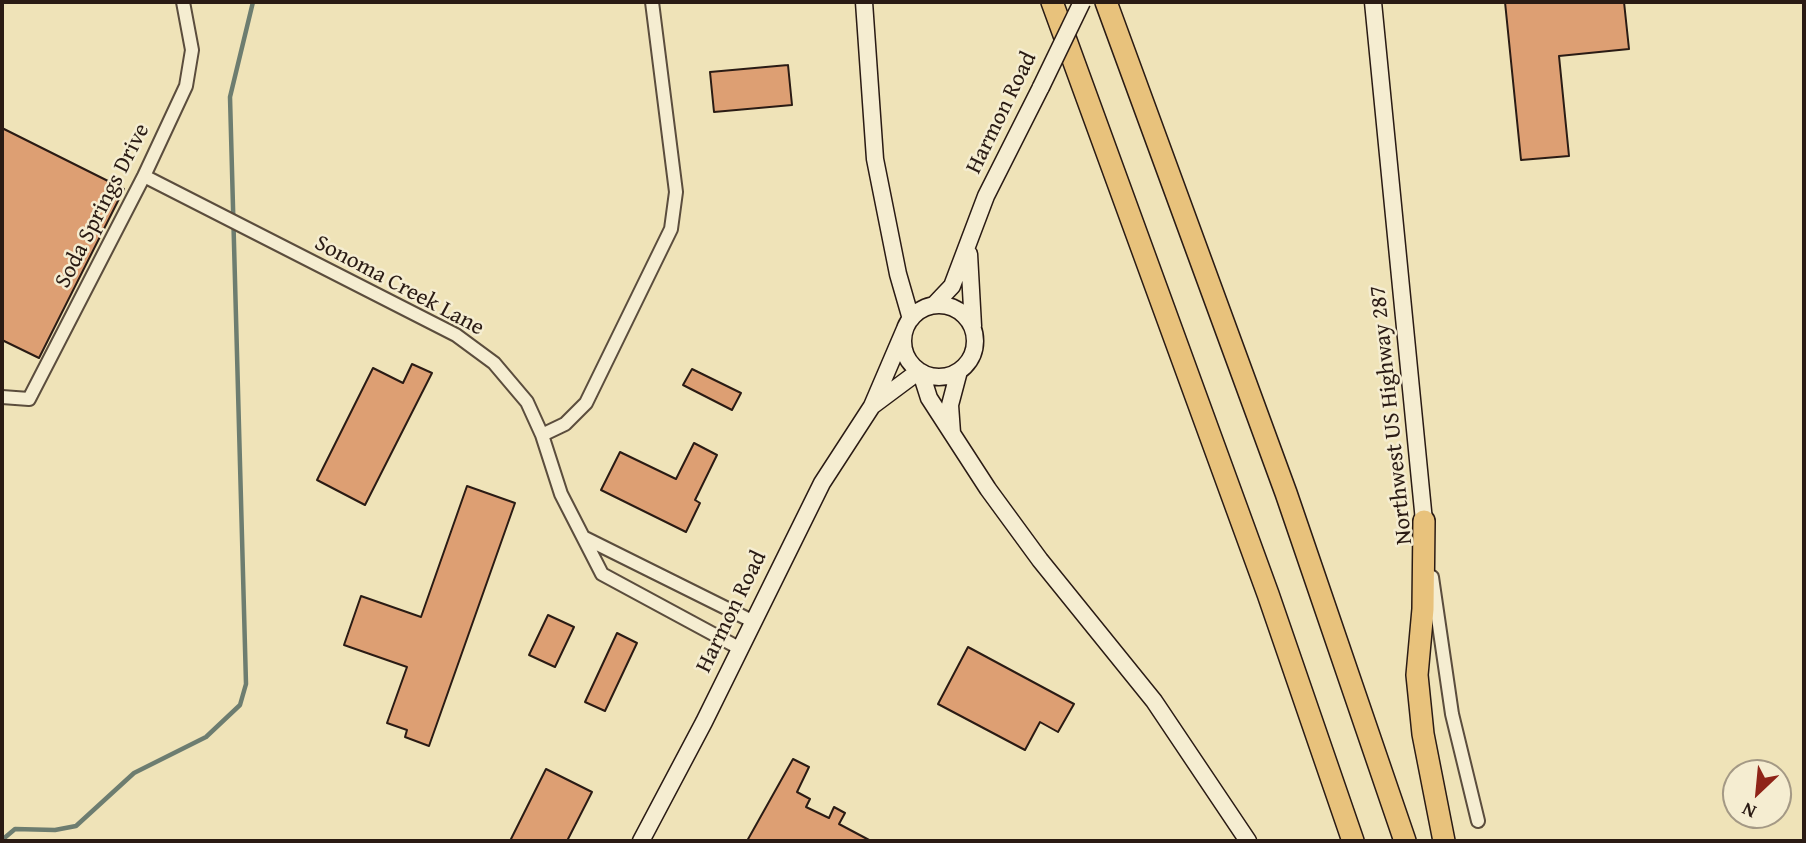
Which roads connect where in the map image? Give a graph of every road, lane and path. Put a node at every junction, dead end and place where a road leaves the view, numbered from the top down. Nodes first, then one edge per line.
1 (183, 2) edge
2 (652, 2) edge
3 (864, 2) edge
4 (1052, 2) edge
5 (1082, 2) edge
6 (1106, 2) edge
7 (1373, 2) edge
8 (144, 176) junction
9 (969, 248) junction
10 (934, 305) junction
11 (908, 324) junction
12 (975, 338) junction
13 (920, 372) junction
14 (959, 372) junction
15 (3, 398) edge
16 (872, 406) junction
17 (542, 435) junction
18 (952, 435) junction
19 (1424, 521) junction
20 (585, 538) junction
21 (752, 621) junction
22 (739, 648) junction
23 (1478, 821) dead end
24 (641, 841) edge
25 (1248, 841) edge
26 (1353, 841) edge
27 (1405, 841) edge
28 (1444, 841) edge

1 - 8 street, Soda Springs Drive
2 - 17 street
3 - 11 main road
4 - 26 highway
5 - 9 main road, Harmon Road, bridge
6 - 27 highway
7 - 19 main road, Northwest US Highway 287
8 - 15 street, Soda Springs Drive
8 - 17 street, Sonoma Creek Lane
9 - 10 main road, Harmon Road
9 - 12 main road, Harmon Road
10 - 11 main road
10 - 12 main road
11 - 13 main road
11 - 16 main road, Harmon Road
12 - 14 main road
13 - 14 main road
13 - 16 main road, Harmon Road
13 - 18 main road
14 - 18 main road
16 - 21 main road, Harmon Road
17 - 20 street, Sonoma Creek Lane
18 - 25 main road
19 - 23 street, Northwest US Highway 287
19 - 28 highway
20 - 21 street
20 - 22 street, Sonoma Creek Lane
21 - 22 main road, Harmon Road
22 - 24 main road, Harmon Road

